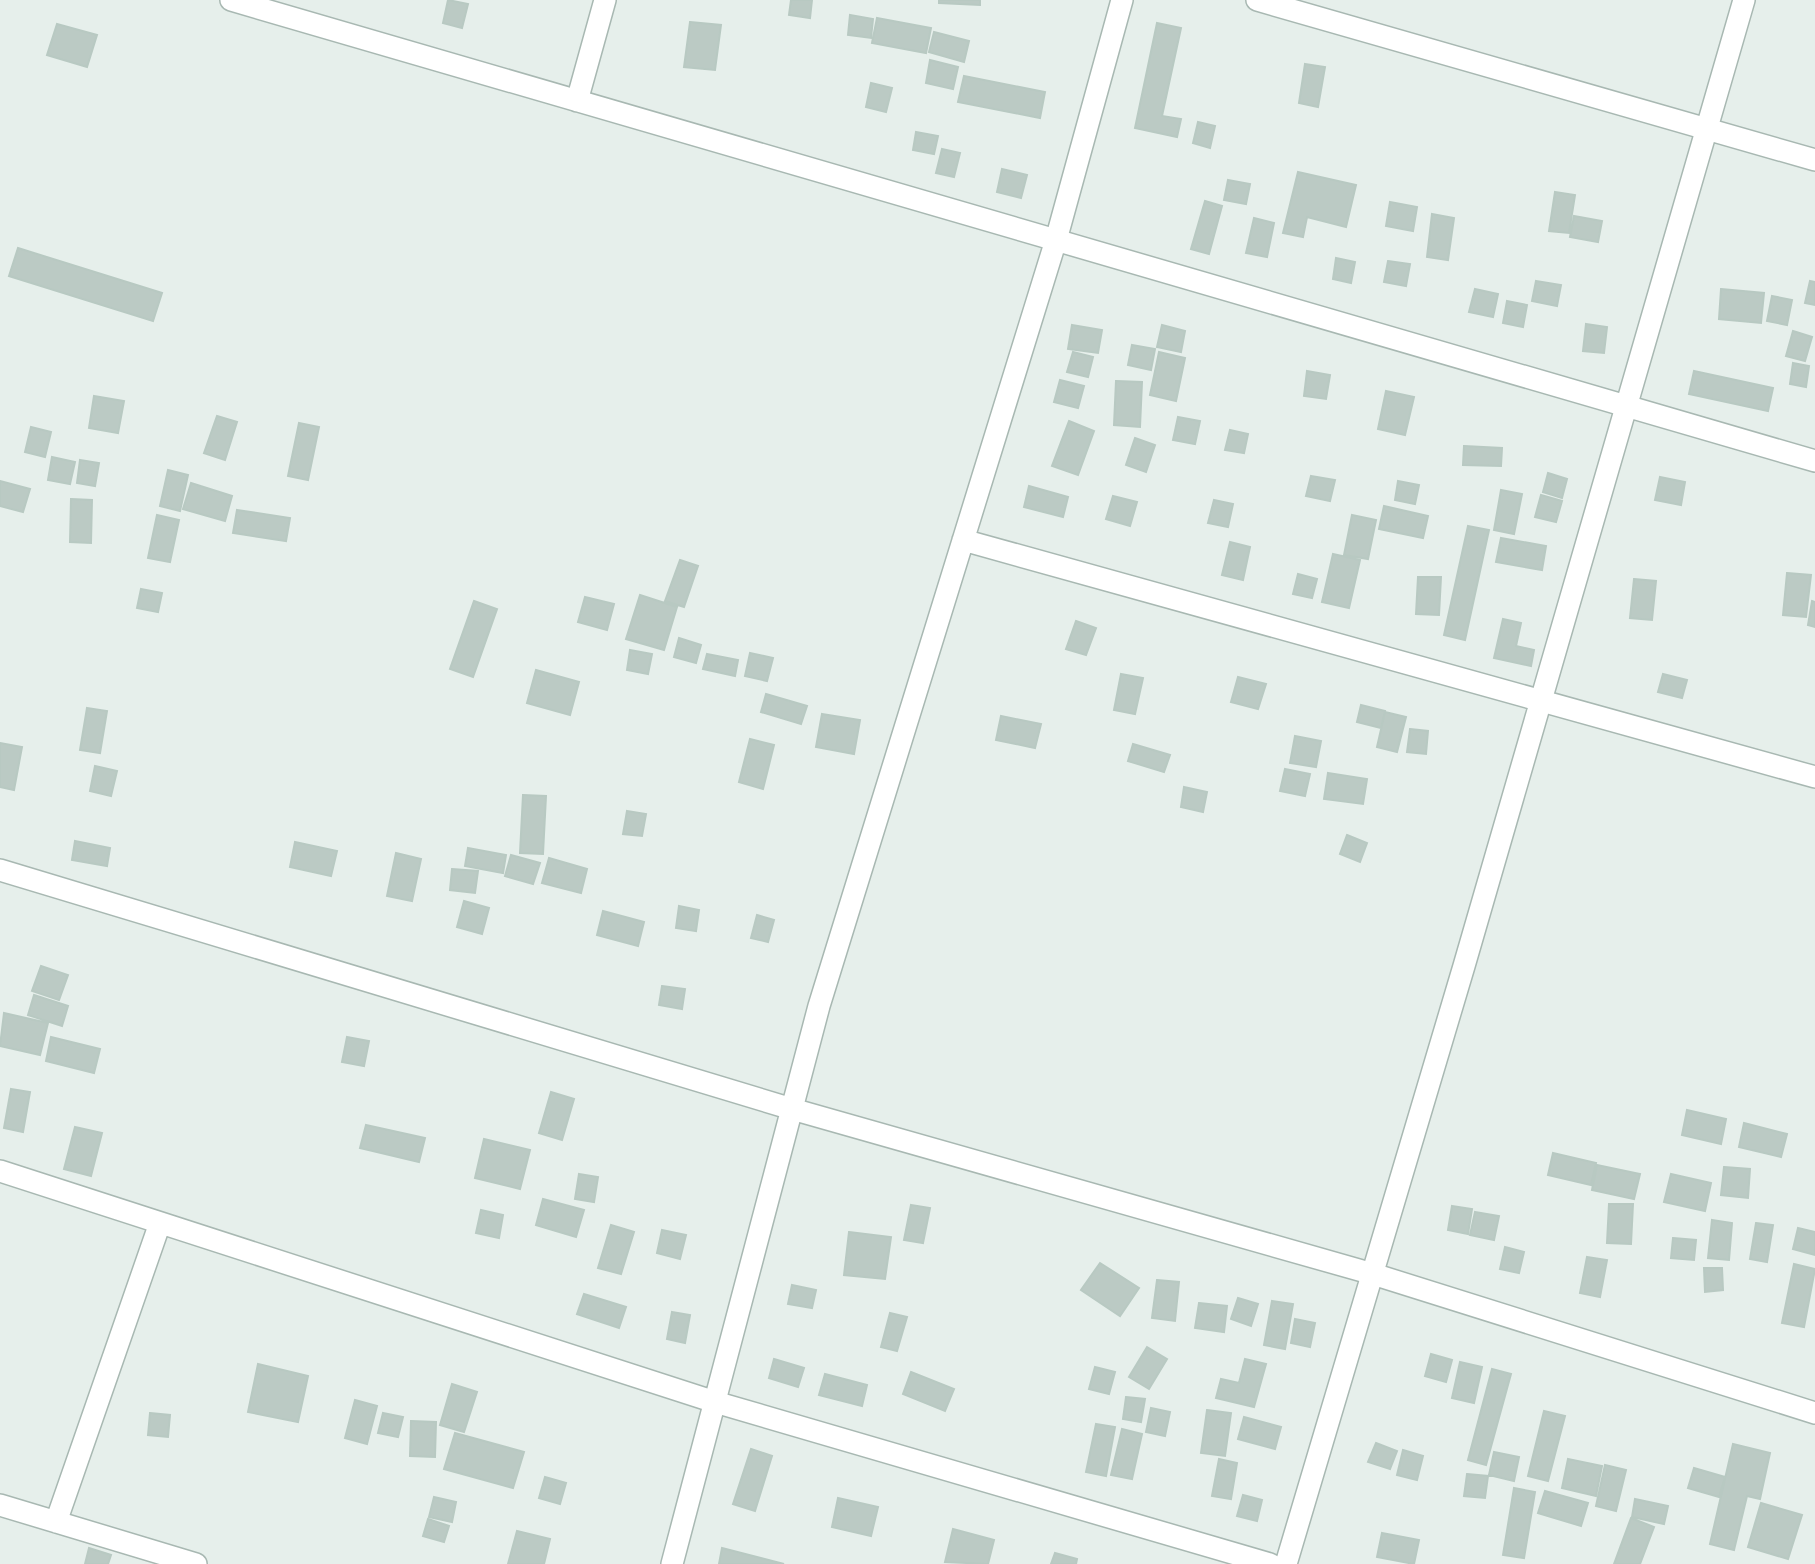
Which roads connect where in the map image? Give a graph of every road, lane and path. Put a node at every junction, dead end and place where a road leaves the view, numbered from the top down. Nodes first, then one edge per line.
1 (231, 0) edge
2 (605, 0) edge
3 (1122, 0) edge
4 (1257, 0) edge
5 (1744, 0) edge
6 (577, 100) junction
7 (1707, 128) junction
8 (1815, 160) edge
9 (1056, 240) junction
10 (1627, 406) junction
11 (1815, 460) edge
12 (963, 540) junction
13 (1541, 701) junction
14 (1815, 777) edge
15 (0, 870) edge
16 (792, 1109) junction
17 (0, 1171) edge
18 (160, 1223) junction
19 (1373, 1274) junction
20 (715, 1402) junction
21 (1815, 1413) edge
22 (0, 1505) edge
23 (56, 1522) junction
24 (196, 1564) edge
25 (672, 1564) edge
26 (1270, 1564) edge
27 (1286, 1564) edge

1 - 6 street
2 - 6 street
3 - 9 street
4 - 7 street
5 - 7 street
6 - 9 street
7 - 8 street
7 - 10 street
9 - 10 street
9 - 12 street
10 - 11 street
10 - 13 street
12 - 13 street
12 - 16 street
13 - 14 street
13 - 19 street
15 - 16 street
16 - 19 street
16 - 20 street
17 - 18 street
18 - 20 street
18 - 23 street
19 - 21 street
19 - 27 street
20 - 25 street
20 - 26 street
22 - 23 street
23 - 24 street

